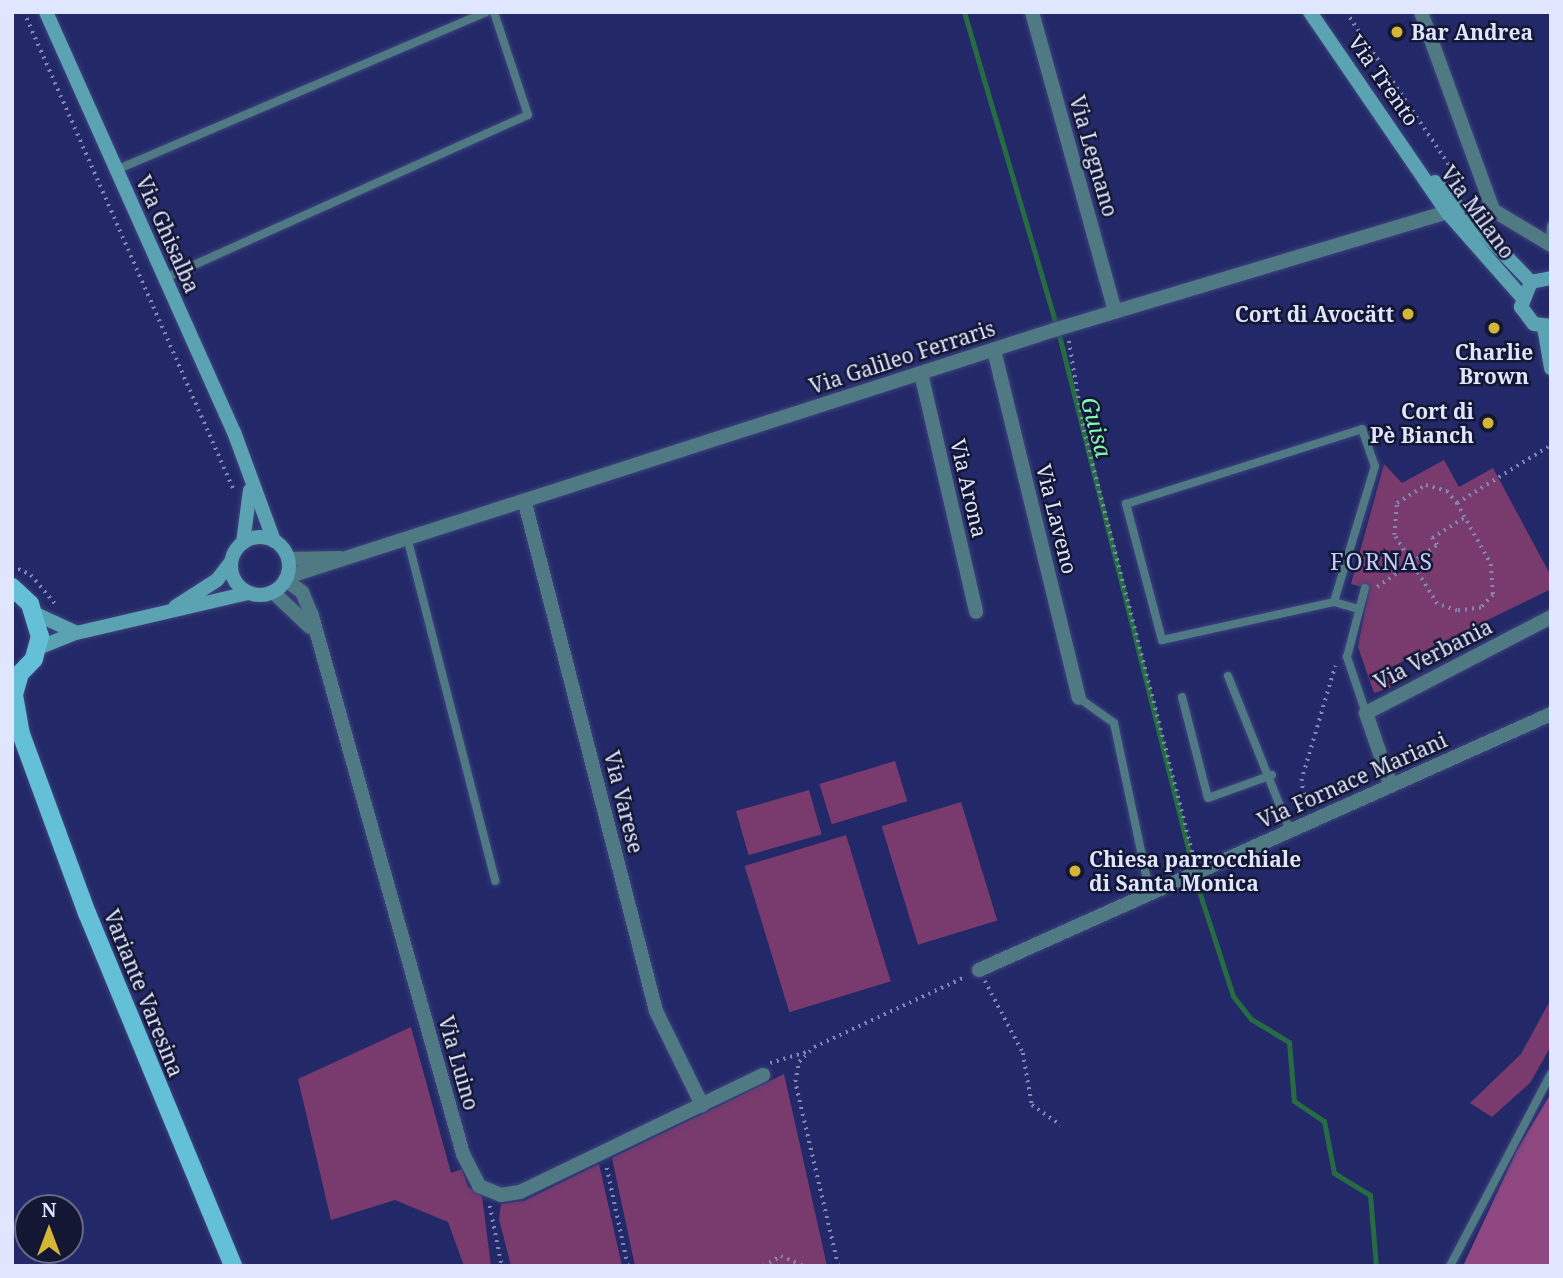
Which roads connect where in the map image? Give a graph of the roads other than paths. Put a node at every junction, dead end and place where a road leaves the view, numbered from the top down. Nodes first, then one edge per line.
1 (46, 12) edge
2 (486, 12) edge
3 (494, 12) edge
4 (1032, 12) edge
5 (1310, 12) edge
6 (1421, 12) edge
7 (116, 170) junction
8 (1423, 171) junction
9 (1447, 212) junction
10 (1551, 226) edge
11 (1550, 245) edge
12 (166, 278) junction
13 (1551, 278) edge
14 (1531, 282) junction
15 (1521, 296) junction
16 (1115, 312) junction
17 (1547, 327) edge
18 (994, 350) junction
19 (1551, 368) edge
20 (920, 373) junction
21 (248, 475) junction
22 (525, 503) junction
23 (274, 541) junction
24 (408, 541) junction
25 (243, 542) junction
26 (372, 554) junction
27 (288, 559) junction
28 (231, 562) junction
29 (286, 579) junction
30 (12, 587) edge
31 (1368, 590) road end
32 (273, 592) junction
33 (248, 593) junction
34 (1334, 601) junction
35 (1359, 609) junction
36 (976, 612) dead end
37 (36, 614) junction
38 (159, 615) junction
39 (1551, 617) edge
40 (80, 632) junction
41 (320, 647) junction
42 (38, 648) junction
43 (1228, 676) dead end
44 (16, 680) edge
45 (1182, 697) dead end
46 (1079, 698) joint
47 (1366, 713) junction
48 (1551, 714) edge
49 (17, 728) edge
50 (1272, 775) junction
51 (1391, 786) junction
52 (1290, 831) junction
53 (495, 881) dead end
54 (1150, 894) junction
55 (979, 970) road end
56 (1551, 1074) edge
57 (762, 1075) road end
58 (702, 1105) junction
59 (233, 1266) edge
60 (1450, 1266) edge

1 - 7 street, Via Ghisalba
2 - 7 lane
3 - 12 lane
4 - 16 street, Via Legnano
5 - 8 street, Via Trento
6 - 11 street
7 - 12 street, Via Ghisalba
8 - 9 street, Via Milano
8 - 14 street, Via Milano
9 - 15 street, Via Milano
9 - 16 street, Via Galileo Ferraris
10 - 11 lane
12 - 21 street, Via Ghisalba
13 - 14 street
14 - 15 street
15 - 17 street, Via Milano
16 - 18 street, Via Galileo Ferraris
17 - 19 street
18 - 20 street, Via Galileo Ferraris
18 - 46 street, Via Laveno
20 - 22 street, Via Galileo Ferraris
20 - 36 street, Via Arona
21 - 23 street, Via Ghisalba
21 - 25 street, Via Ghisalba
22 - 24 street, Via Galileo Ferraris
22 - 58 street, Via Varese
23 - 25 street
23 - 27 street
24 - 26 street, Via Galileo Ferraris
24 - 53 lane
25 - 28 street
26 - 27 street, Via Galileo Ferraris
26 - 29 street, Via Galileo Ferraris
27 - 29 street
28 - 33 street
28 - 38 street
29 - 32 street
29 - 41 street, Via Luino
30 - 37 main road
31 - 35 lane
32 - 33 street
32 - 41 street, Via Luino
33 - 38 street
34 - 34 lane
34 - 35 lane
35 - 47 lane
37 - 40 street
37 - 42 main road
38 - 40 street
39 - 47 street, Via Verbania
40 - 42 street
41 - 58 street, Via Luino
42 - 44 main road, Variante Varesina
43 - 50 lane
44 - 49 main road, Variante Varesina
45 - 50 lane
46 - 54 lane
47 - 51 street, Via Verbania
48 - 51 street, Via Fornace Mariani
49 - 59 main road, Variante Varesina
50 - 52 lane
51 - 52 street, Via Fornace Mariani
52 - 54 street, Via Fornace Mariani
54 - 55 street, Via Fornace Mariani
56 - 60 lane
57 - 58 street

